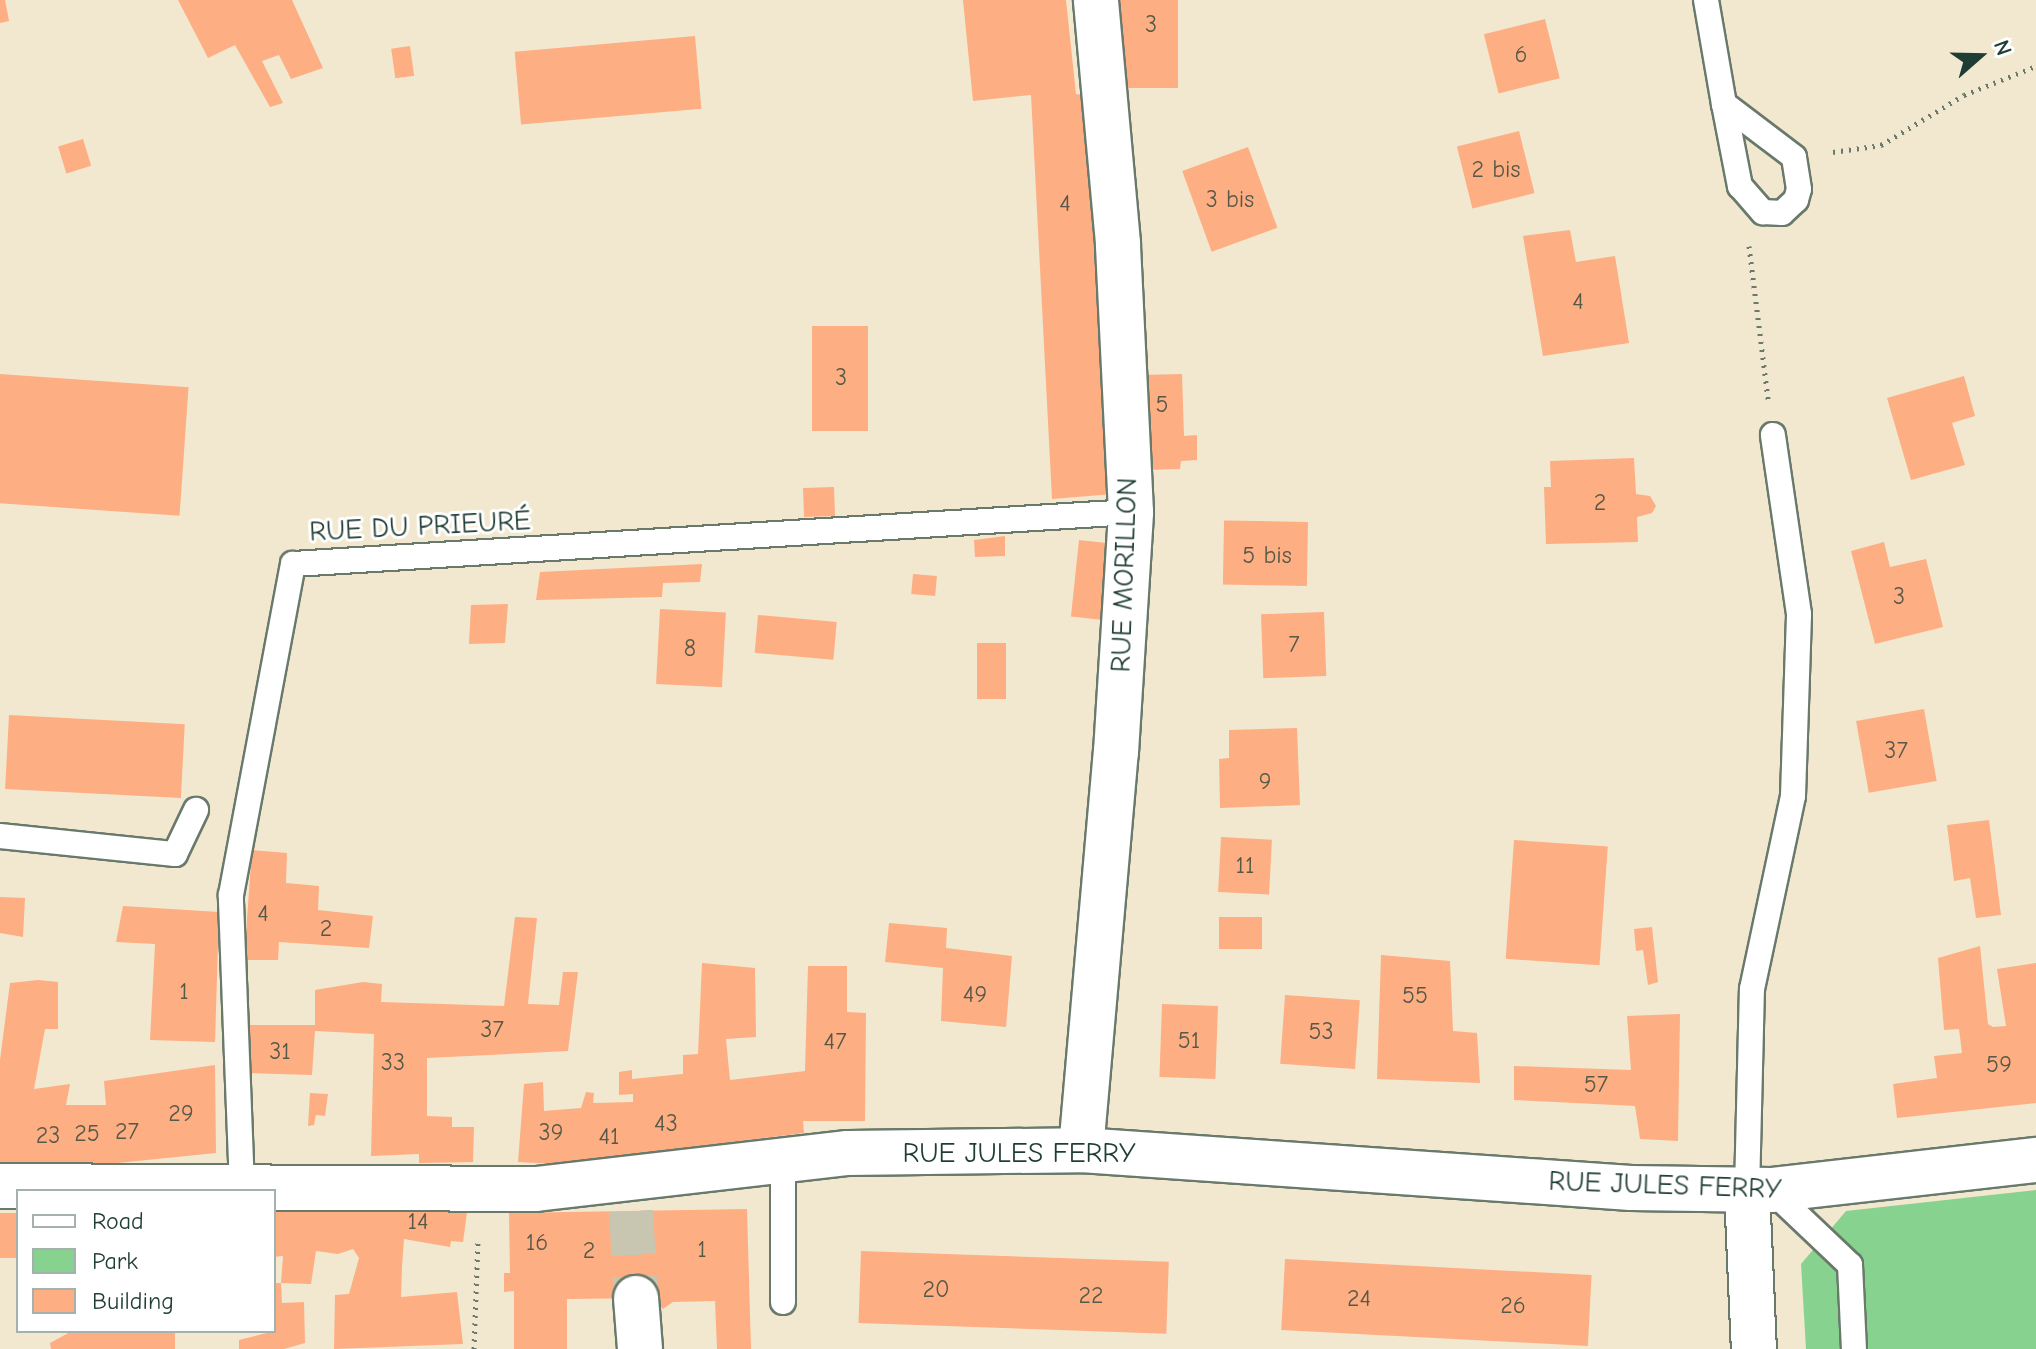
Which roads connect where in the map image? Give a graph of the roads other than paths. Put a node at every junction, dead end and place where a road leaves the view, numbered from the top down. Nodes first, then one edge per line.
1 (1096, 0) edge
2 (1706, 0) edge
3 (1724, 104) junction
4 (1773, 435) road end
5 (1131, 512) junction
6 (196, 810) dead end
7 (0, 836) edge
8 (1081, 1150) junction
9 (2036, 1160) edge
10 (783, 1161) junction
11 (0, 1186) edge
12 (242, 1188) junction
13 (1759, 1190) junction
14 (636, 1298) tunnel mouth
15 (783, 1302) dead end
16 (640, 1349) edge
17 (1754, 1349) edge
18 (1854, 1349) edge

1 - 5 street, RUE MORILLON
2 - 3 lane
3 - 3 lane
4 - 13 lane
5 - 8 street, RUE MORILLON
5 - 12 lane, RUE DU PRIEURÉ
6 - 7 lane
8 - 10 street, RUE JULES FERRY
8 - 13 street, RUE JULES FERRY
9 - 13 street, RUE JULES FERRY
10 - 12 street, RUE JULES FERRY
10 - 15 lane
11 - 12 street, RUE JULES FERRY
13 - 17 street
13 - 18 lane
14 - 16 street

